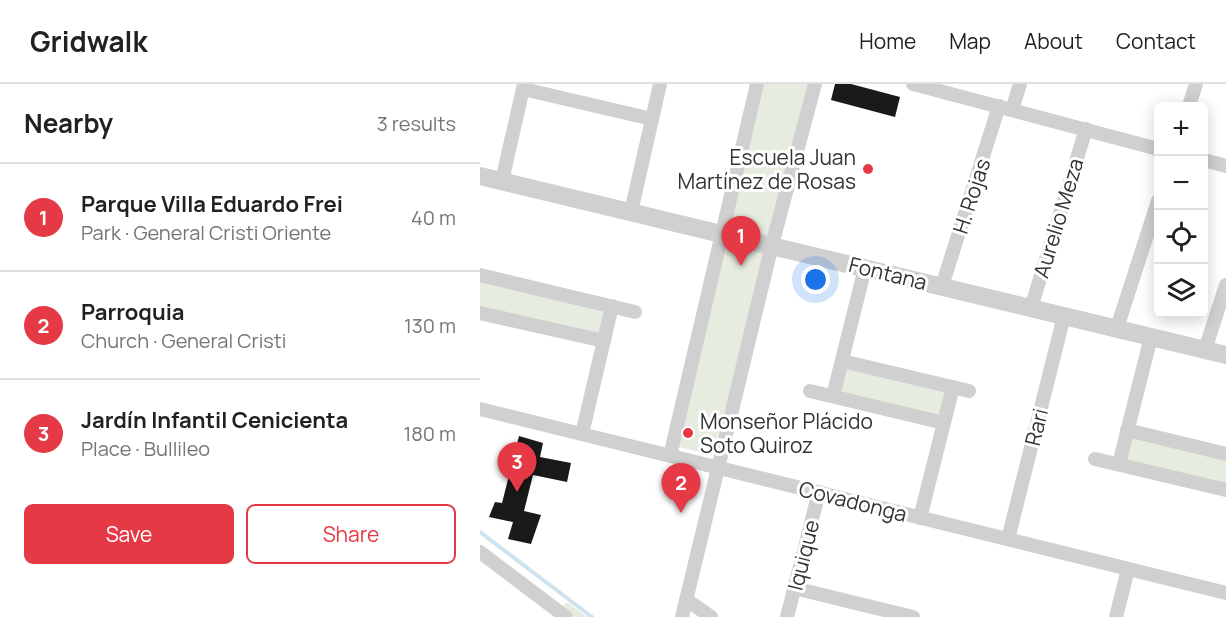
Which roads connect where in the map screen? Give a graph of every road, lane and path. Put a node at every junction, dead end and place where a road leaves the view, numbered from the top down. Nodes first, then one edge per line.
1 (660, 84) edge
2 (757, 84) edge
3 (815, 84) edge
4 (914, 84) edge
5 (1020, 84) edge
6 (1196, 84) edge
7 (524, 86) edge
8 (1190, 102) edge
9 (1006, 108) junction
10 (652, 119) junction
11 (1086, 129) junction
12 (1154, 147) edge
13 (1208, 161) edge
14 (1226, 166) edge
15 (480, 176) edge
16 (502, 181) junction
17 (1155, 210) edge
18 (631, 212) junction
19 (723, 234) junction
20 (772, 245) junction
21 (865, 268) junction
22 (480, 275) edge
23 (1226, 285) edge
24 (942, 286) junction
25 (612, 306) junction
26 (1031, 308) junction
27 (635, 312) dead end
28 (480, 313) edge
29 (1065, 316) junction
30 (1117, 328) junction
31 (1152, 337) junction
32 (604, 341) junction
33 (1205, 350) junction
34 (1226, 355) edge
35 (842, 361) junction
36 (953, 387) junction
37 (810, 390) dead end
38 (969, 391) dead end
39 (833, 396) junction
40 (480, 409) edge
41 (944, 423) junction
42 (1127, 430) junction
43 (582, 434) junction
44 (1226, 454) edge
45 (670, 456) junction
46 (1095, 459) dead end
47 (1119, 464) junction
48 (719, 468) junction
49 (1226, 490) edge
50 (819, 492) junction
51 (920, 518) junction
52 (1008, 539) junction
53 (480, 552) edge
54 (1128, 569) junction
55 (794, 588) junction
56 (1226, 593) edge
57 (687, 600) junction
58 (875, 608) junction
59 (566, 617) edge
60 (682, 617) edge
61 (711, 617) edge
62 (787, 617) edge
63 (887, 617) edge
64 (913, 617) edge
65 (1116, 617) edge

1 - 10 street
2 - 19 street
3 - 20 street
4 - 9 street
5 - 9 street, H. Rojas
6 - 8 street
7 - 10 street
7 - 16 street
9 - 11 street
9 - 24 street, H. Rojas
10 - 18 street
11 - 12 street
11 - 26 street, Aurelio Meza
13 - 14 street
15 - 16 street, Fontana
16 - 18 street, Fontana
17 - 30 street
18 - 19 street, Fontana
19 - 20 street, Fontana
19 - 45 street
20 - 21 street, Fontana
20 - 48 street
21 - 24 street, Fontana
21 - 35 street
22 - 25 street
23 - 33 street
24 - 26 street, Fontana
25 - 27 street
25 - 32 street
26 - 29 street, Fontana
28 - 32 street
29 - 30 street, Fontana
29 - 52 street, Rari
30 - 31 street, Fontana
31 - 33 street, Fontana
31 - 42 street
32 - 43 street
33 - 34 street, Fontana
35 - 36 street
35 - 39 street
36 - 38 street
36 - 41 street
37 - 39 street
39 - 41 street
40 - 43 street, Covadonga
41 - 51 street
42 - 44 street
42 - 47 street
43 - 45 street, Covadonga
45 - 48 street, Covadonga
46 - 47 street
47 - 49 street
48 - 50 street, Covadonga
48 - 57 street
50 - 51 street, Covadonga
50 - 55 street, Iquique
51 - 52 street, Covadonga
52 - 54 street, Covadonga
53 - 59 street
54 - 56 street, Covadonga
54 - 65 street
55 - 58 street
55 - 62 street, Iquique
57 - 60 street
57 - 61 street
58 - 63 street
58 - 64 street

